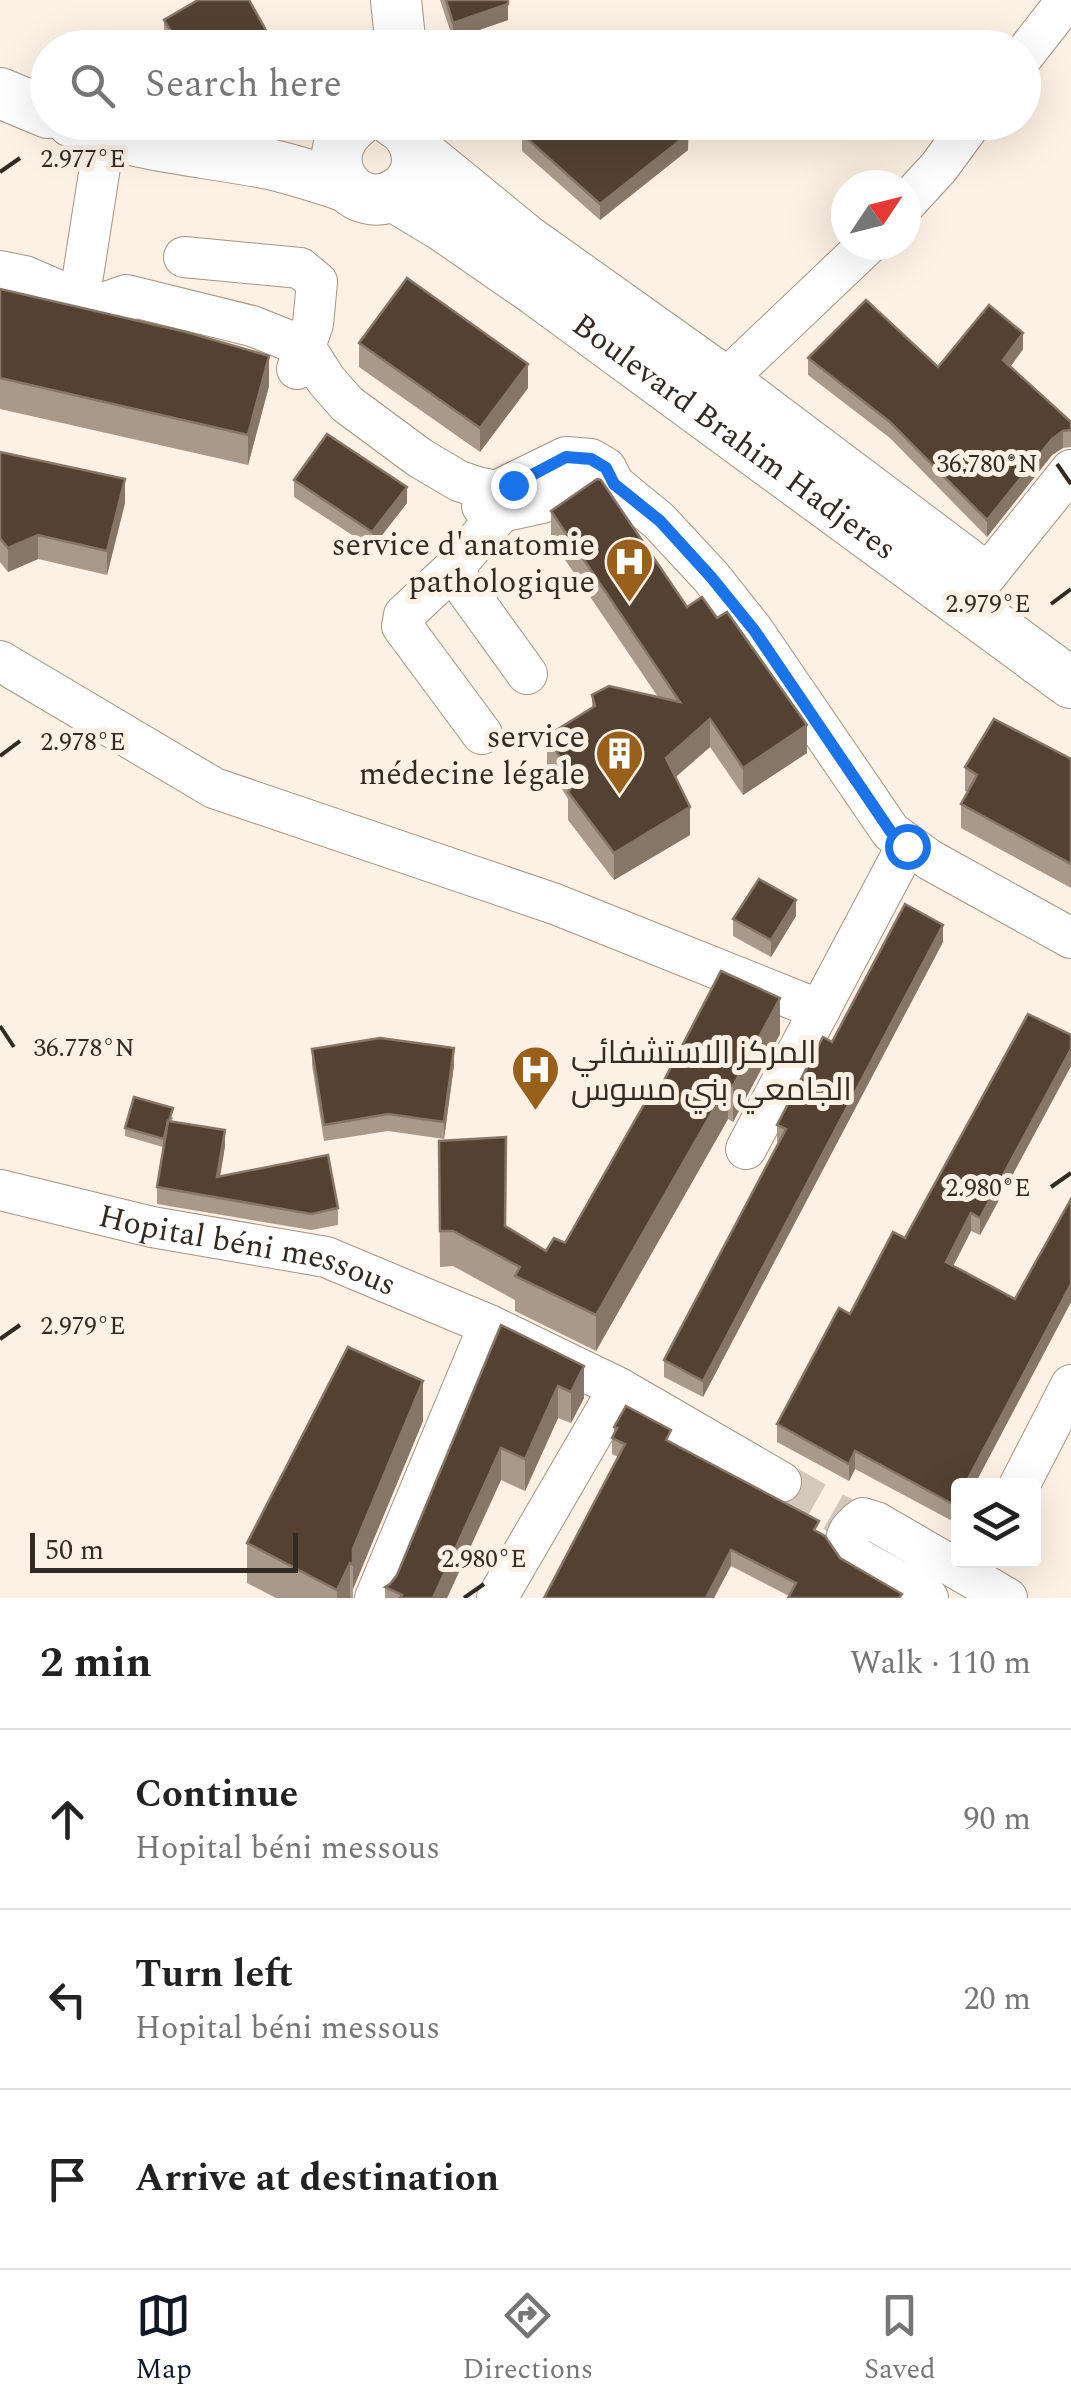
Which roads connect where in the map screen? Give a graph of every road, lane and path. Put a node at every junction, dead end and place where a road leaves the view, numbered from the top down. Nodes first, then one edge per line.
1 (1067, 0) edge
2 (1041, 33) edge
3 (0, 93) edge
4 (30, 106) edge
5 (88, 140) edge
6 (137, 140) edge
7 (284, 140) edge
8 (342, 140) edge
9 (409, 140) edge
10 (415, 140) edge
11 (959, 140) edge
12 (172, 148) junction
13 (921, 187) edge
14 (370, 192) junction
15 (184, 257) dead end
16 (851, 260) edge
17 (0, 271) edge
18 (86, 303) junction
19 (301, 358) junction
20 (724, 381) junction
21 (1071, 470) edge
22 (614, 484) junction
23 (500, 512) junction
24 (452, 570) junction
25 (985, 578) junction
26 (1071, 640) edge
27 (0, 660) edge
28 (526, 674) dead end
29 (1071, 683) edge
30 (482, 734) dead end
31 (907, 846) junction
32 (1071, 938) edge
33 (820, 1010) junction
34 (746, 1148) dead end
35 (0, 1190) edge
36 (490, 1324) junction
37 (1071, 1386) edge
38 (618, 1388) junction
39 (1023, 1478) edge
40 (781, 1482) tunnel mouth
41 (374, 1598) edge
42 (496, 1598) edge
43 (928, 1598) edge
44 (1007, 1598) edge

1 - 2 street
3 - 4 main road
5 - 18 street
6 - 12 main road
7 - 12 main road
8 - 14 main road
9 - 14 main road
10 - 20 main road, Boulevard Brahim Hadjeres
11 - 13 street
12 - 14 main road, Boulevard Brahim Hadjeres
14 - 29 main road, Boulevard Brahim Hadjeres
15 - 19 street
16 - 20 street
17 - 18 street
18 - 19 street
19 - 22 street
19 - 23 street
20 - 25 main road, Boulevard Brahim Hadjeres
21 - 25 street
22 - 23 street
22 - 31 street
23 - 24 street
24 - 28 street
24 - 30 street
25 - 26 main road, Boulevard Brahim Hadjeres
27 - 33 street
31 - 32 street
31 - 33 street
33 - 34 street
35 - 36 street, Hopital béni messous
36 - 38 street, Hopital béni messous
36 - 41 street
37 - 39 street
38 - 40 street, Hopital béni messous
38 - 42 street
43 - 44 street

